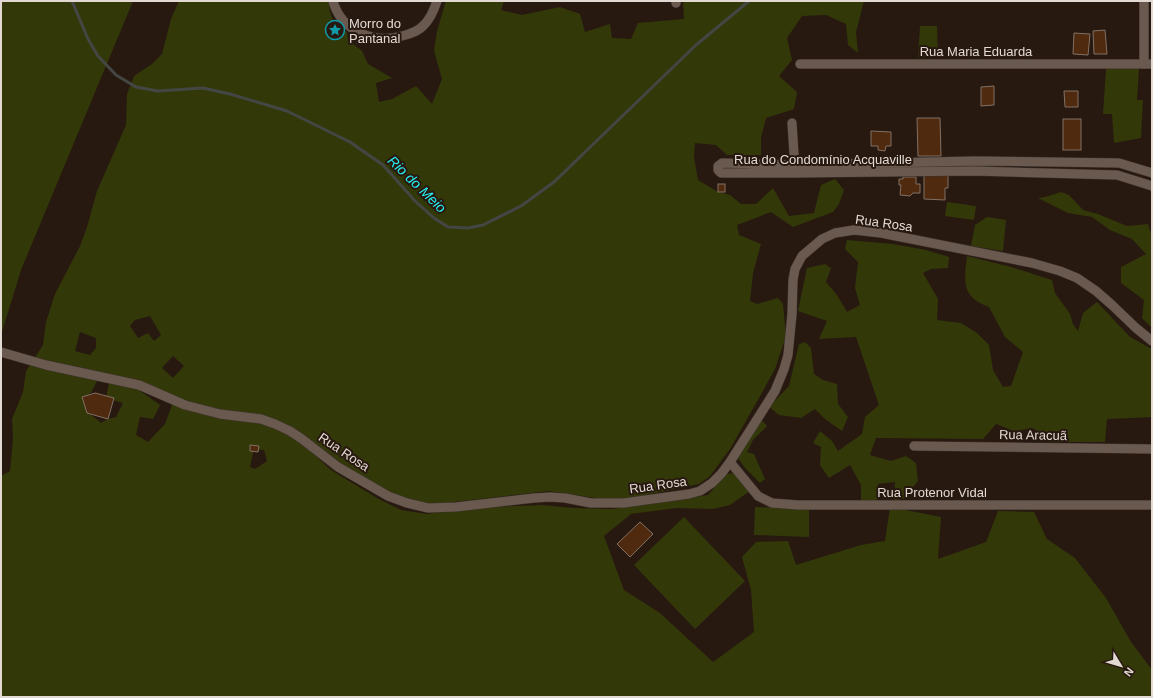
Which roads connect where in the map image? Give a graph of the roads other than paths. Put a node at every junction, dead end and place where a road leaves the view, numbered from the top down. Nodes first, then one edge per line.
1 (333, 1) edge
2 (437, 1) edge
3 (1144, 1) edge
4 (800, 64) dead end
5 (1148, 64) edge
6 (792, 123) dead end
7 (974, 161) junction
8 (1065, 162) junction
9 (900, 167) junction
10 (795, 169) junction
11 (974, 171) junction
12 (1152, 173) edge
13 (1065, 174) junction
14 (1152, 186) edge
15 (1152, 341) edge
16 (1, 352) edge
17 (914, 446) dead end
18 (1152, 449) edge
19 (730, 462) junction
20 (1152, 505) edge

1 - 2 street
3 - 5 street
4 - 5 street, Rua Maria Eduarda
6 - 10 street
7 - 8 street, Rua do Condomínio Acquaville
7 - 9 street, Rua do Condomínio Acquaville
7 - 11 street
8 - 12 street, Rua do Condomínio Acquaville
8 - 13 street
9 - 10 street, Rua do Condomínio Acquaville
9 - 11 street, Rua do Condomínio Acquaville
10 - 10 street, Rua do Condomínio Acquaville
11 - 13 street, Rua do Condomínio Acquaville
13 - 14 street, Rua do Condomínio Acquaville
15 - 19 street, Rua Rosa
16 - 19 street, Rua Rosa
17 - 18 street, Rua Aracuã
19 - 20 street, Rua Protenor Vidal

